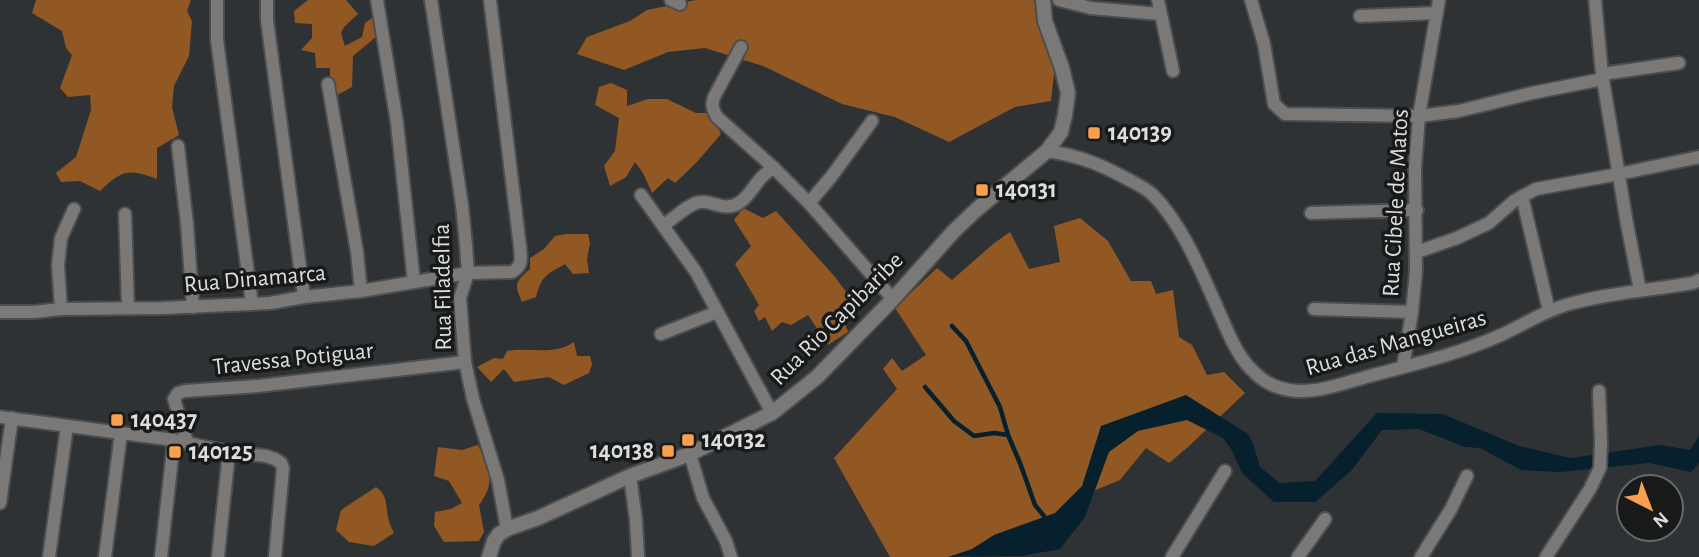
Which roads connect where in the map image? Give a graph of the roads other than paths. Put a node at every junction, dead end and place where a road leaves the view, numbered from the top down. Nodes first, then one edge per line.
1 (217, 0) edge
2 (267, 0) edge
3 (377, 0) edge
4 (431, 0) edge
5 (490, 0) edge
6 (1043, 0) edge
7 (1059, 0) edge
8 (1157, 0) edge
9 (1251, 0) edge
10 (1595, 0) edge
11 (1438, 6) edge
12 (1160, 14) junction
13 (1360, 16) dead end
14 (741, 47) dead end
15 (1679, 63) dead end
16 (1173, 71) dead end
17 (1602, 77) junction
18 (328, 84) dead end
19 (1419, 116) junction
20 (872, 121) dead end
21 (178, 146) dead end
22 (1047, 151) junction
23 (1699, 157) edge
24 (774, 167) junction
25 (1619, 174) junction
26 (641, 195) dead end
27 (1522, 196) junction
28 (809, 203) junction
29 (74, 209) dead end
30 (1417, 210) junction
31 (1311, 213) dead end
32 (125, 214) dead end
33 (664, 225) junction
34 (1417, 252) junction
35 (468, 273) junction
36 (1699, 280) edge
37 (414, 282) junction
38 (1640, 290) junction
39 (362, 291) junction
40 (304, 297) junction
41 (893, 299) junction
42 (252, 304) junction
43 (128, 307) junction
44 (193, 307) junction
45 (61, 309) junction
46 (1314, 309) dead end
47 (1549, 311) junction
48 (0, 312) edge
49 (717, 312) junction
50 (1412, 312) junction
51 (662, 334) dead end
52 (465, 362) junction
53 (1403, 367) junction
54 (1599, 391) dead end
55 (772, 413) junction
56 (6, 418) edge
57 (67, 426) junction
58 (121, 433) junction
59 (173, 440) junction
60 (187, 442) junction
61 (229, 452) junction
62 (690, 454) junction
63 (1226, 471) dead end
64 (1467, 475) dead end
65 (630, 477) junction
66 (0, 503) edge
67 (1325, 519) dead end
68 (507, 529) junction
69 (49, 557) edge
70 (105, 557) edge
71 (160, 557) edge
72 (218, 557) edge
73 (275, 557) edge
74 (489, 557) edge
75 (638, 557) edge
76 (731, 557) edge
77 (1172, 557) edge
78 (1298, 557) edge
79 (1421, 557) edge
80 (1546, 557) edge

1 - 42 street
2 - 40 street
3 - 37 street
4 - 35 street, Rua Filadelfia
5 - 35 street, Rua Dinamarca
6 - 22 street
7 - 12 street
8 - 12 street
9 - 19 street
10 - 17 street
11 - 13 street
11 - 19 street, Rua Cibele de Matos
12 - 16 street
14 - 24 street
15 - 17 street
17 - 19 street
17 - 25 street
18 - 39 street
19 - 30 street, Rua Cibele de Matos
20 - 28 street
21 - 44 street
22 - 41 street, Rua Rio Capibaribe
22 - 53 street, Rua das Mangueiras
23 - 25 street
24 - 28 street
24 - 33 street
25 - 27 street
25 - 38 street
26 - 33 street
27 - 34 street
27 - 47 street
28 - 41 street
29 - 45 street
30 - 31 street
30 - 34 street, Rua Cibele de Matos
32 - 43 street
33 - 49 street
34 - 50 street, Rua Cibele de Matos
35 - 37 street, Rua Dinamarca
35 - 52 street, Rua Filadelfia
36 - 38 street, Rua das Mangueiras
37 - 39 street, Rua Dinamarca
38 - 47 street, Rua das Mangueiras
39 - 40 street, Rua Dinamarca
40 - 42 street, Rua Dinamarca
41 - 55 street, Rua Rio Capibaribe
42 - 44 street, Rua Dinamarca
43 - 44 street, Rua Dinamarca
43 - 45 street, Rua Dinamarca
45 - 48 street, Rua Dinamarca
46 - 50 street
47 - 53 street, Rua das Mangueiras
49 - 51 street
49 - 55 street
50 - 53 street, Rua Cibele de Matos
52 - 60 street, Travessa Potiguar
52 - 68 street, Rua Filadelfia
54 - 80 street
55 - 62 street, Rua Rio Capibaribe
56 - 57 street
56 - 66 street
57 - 58 street
57 - 69 street
58 - 59 street
58 - 70 street
59 - 60 street
59 - 71 street
60 - 61 street
61 - 72 street
61 - 73 street
62 - 65 street, Rua Rio Capibaribe
62 - 76 street
63 - 77 street
64 - 79 street
65 - 68 street, Rua Rio Capibaribe
65 - 75 street
67 - 78 street
68 - 74 street

